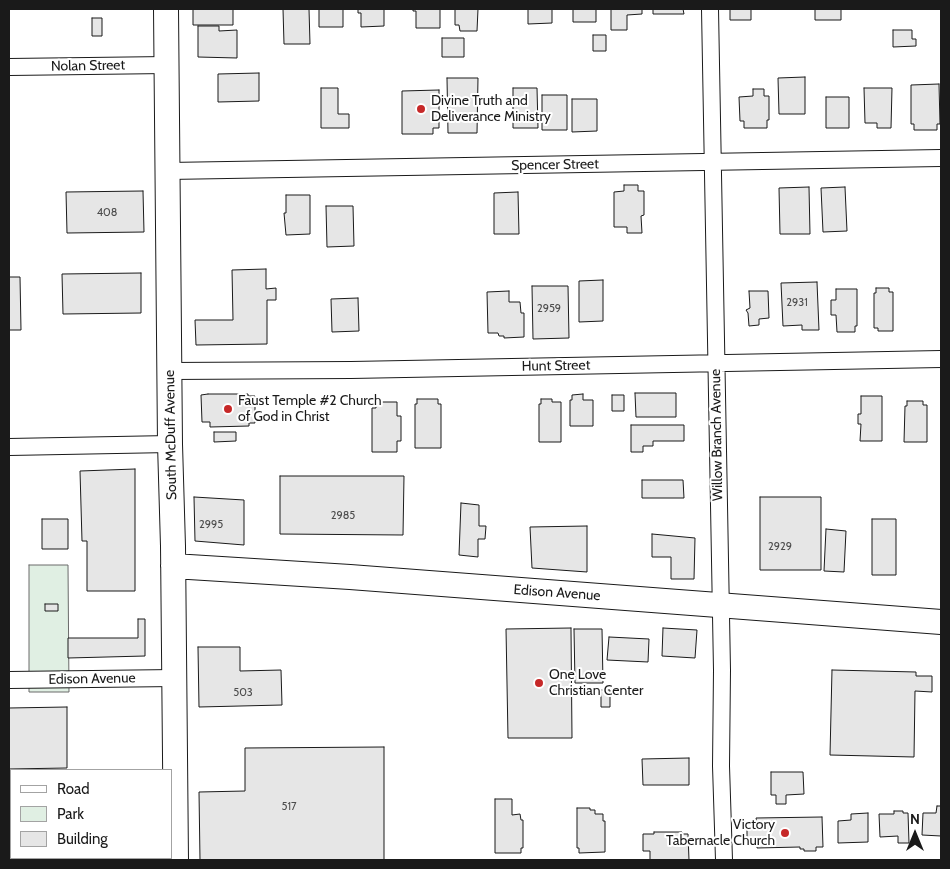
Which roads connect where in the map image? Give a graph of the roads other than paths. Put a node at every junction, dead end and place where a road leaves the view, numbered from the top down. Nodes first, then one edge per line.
1 (166, 9) edge
2 (710, 9) edge
3 (166, 65) junction
4 (9, 67) edge
5 (941, 158) edge
6 (712, 162) junction
7 (168, 171) junction
8 (941, 359) edge
9 (716, 363) junction
10 (170, 371) junction
11 (170, 444) junction
12 (9, 447) edge
13 (173, 566) junction
14 (720, 606) junction
15 (941, 622) edge
16 (175, 678) junction
17 (9, 680) edge
18 (176, 860) edge
19 (724, 860) edge

1 - 3 main road, South McDuff Avenue
2 - 6 street, Willow Branch Avenue
3 - 4 street, Nolan Street
3 - 7 main road, South McDuff Avenue
5 - 6 street, Spencer Street
6 - 7 street, Spencer Street
6 - 9 street, Willow Branch Avenue
7 - 10 main road, South McDuff Avenue
8 - 9 street, Hunt Street
9 - 10 street, Hunt Street
9 - 14 street, Willow Branch Avenue
10 - 11 main road, South McDuff Avenue
11 - 12 street
11 - 13 main road, South McDuff Avenue
13 - 14 main road, Edison Avenue
13 - 16 main road, South McDuff Avenue
14 - 15 main road, Edison Avenue
14 - 19 street, Willow Branch Avenue
16 - 17 street, Edison Avenue
16 - 18 main road, South McDuff Avenue

